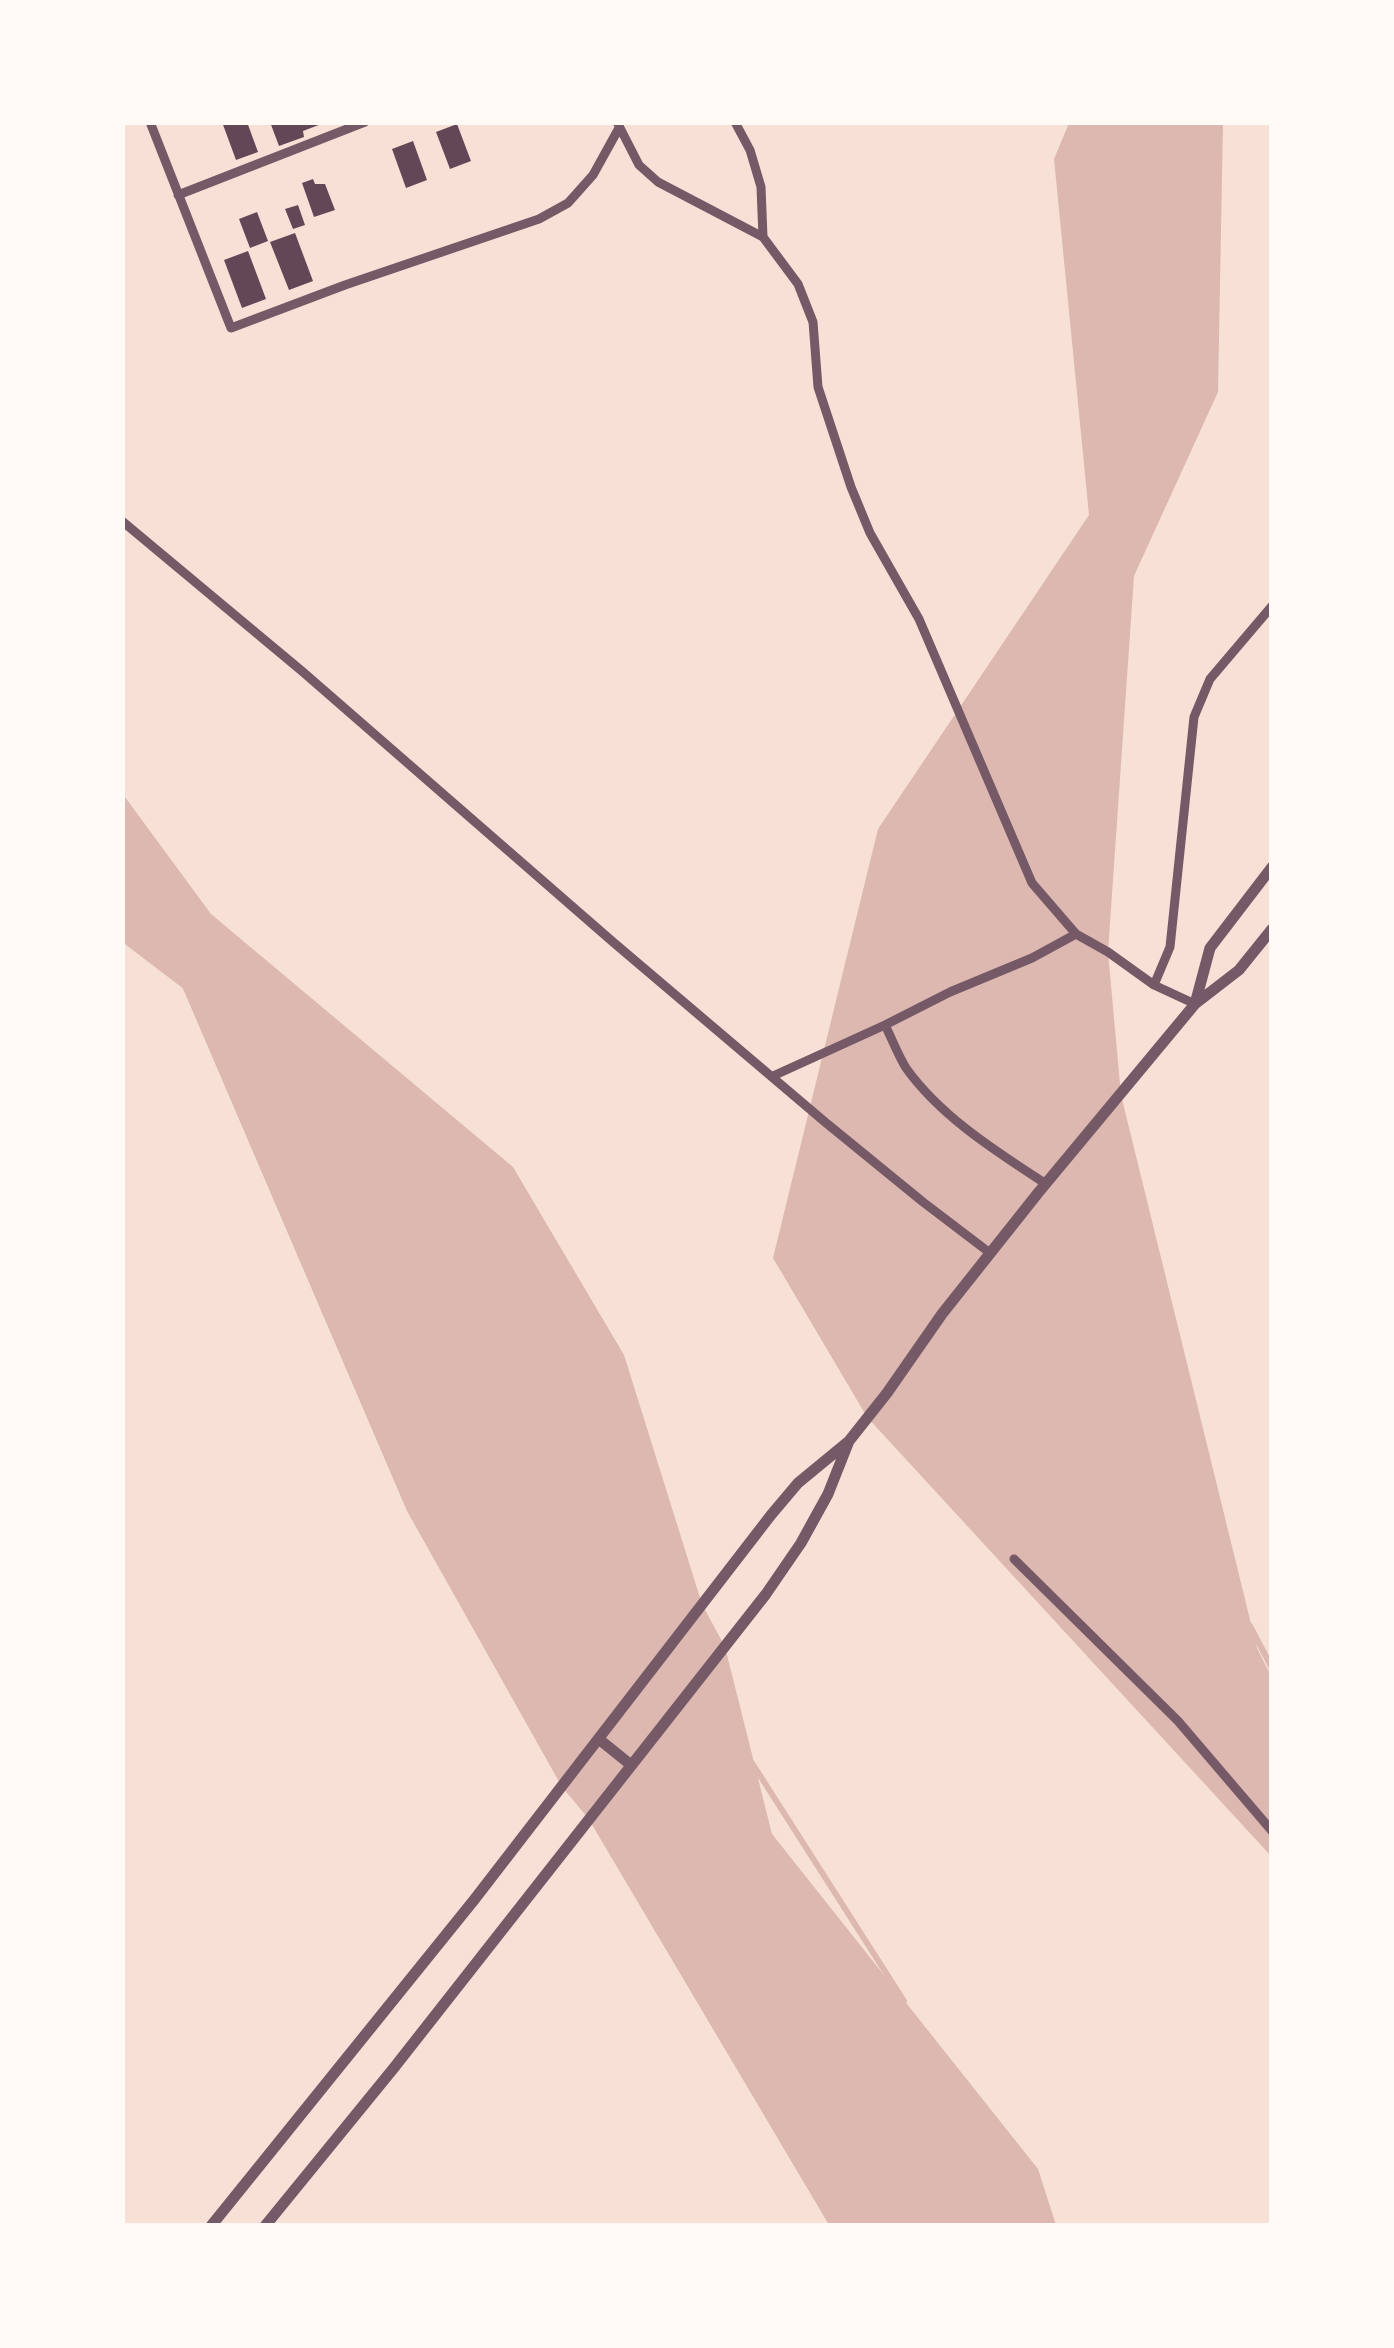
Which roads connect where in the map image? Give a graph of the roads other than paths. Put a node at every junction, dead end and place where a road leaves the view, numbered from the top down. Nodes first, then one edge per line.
1 (150, 122) edge
2 (365, 122) edge
3 (735, 122) edge
4 (618, 125) edge
5 (178, 195) junction
6 (763, 236) junction
7 (122, 521) edge
8 (1272, 606) edge
9 (1272, 867) edge
10 (1272, 930) edge
11 (1076, 934) junction
12 (1154, 985) junction
13 (1195, 1004) junction
14 (885, 1025) junction
15 (772, 1076) junction
16 (1046, 1184) junction
17 (990, 1254) junction
18 (849, 1441) junction
19 (1014, 1559) dead end
20 (600, 1740) junction
21 (631, 1764) junction
22 (1272, 1831) edge
23 (211, 2226) edge
24 (265, 2226) edge

1 - 5 street
2 - 5 street
3 - 6 street
4 - 5 street
4 - 6 street
6 - 11 street
7 - 15 street
8 - 12 street
9 - 13 street
10 - 13 street
11 - 12 street
11 - 14 street
12 - 13 street
13 - 16 street
14 - 15 street
14 - 16 street
15 - 17 street
16 - 17 street
17 - 18 street
18 - 20 street
18 - 21 street
19 - 22 street
20 - 21 street
20 - 23 street
21 - 24 street

